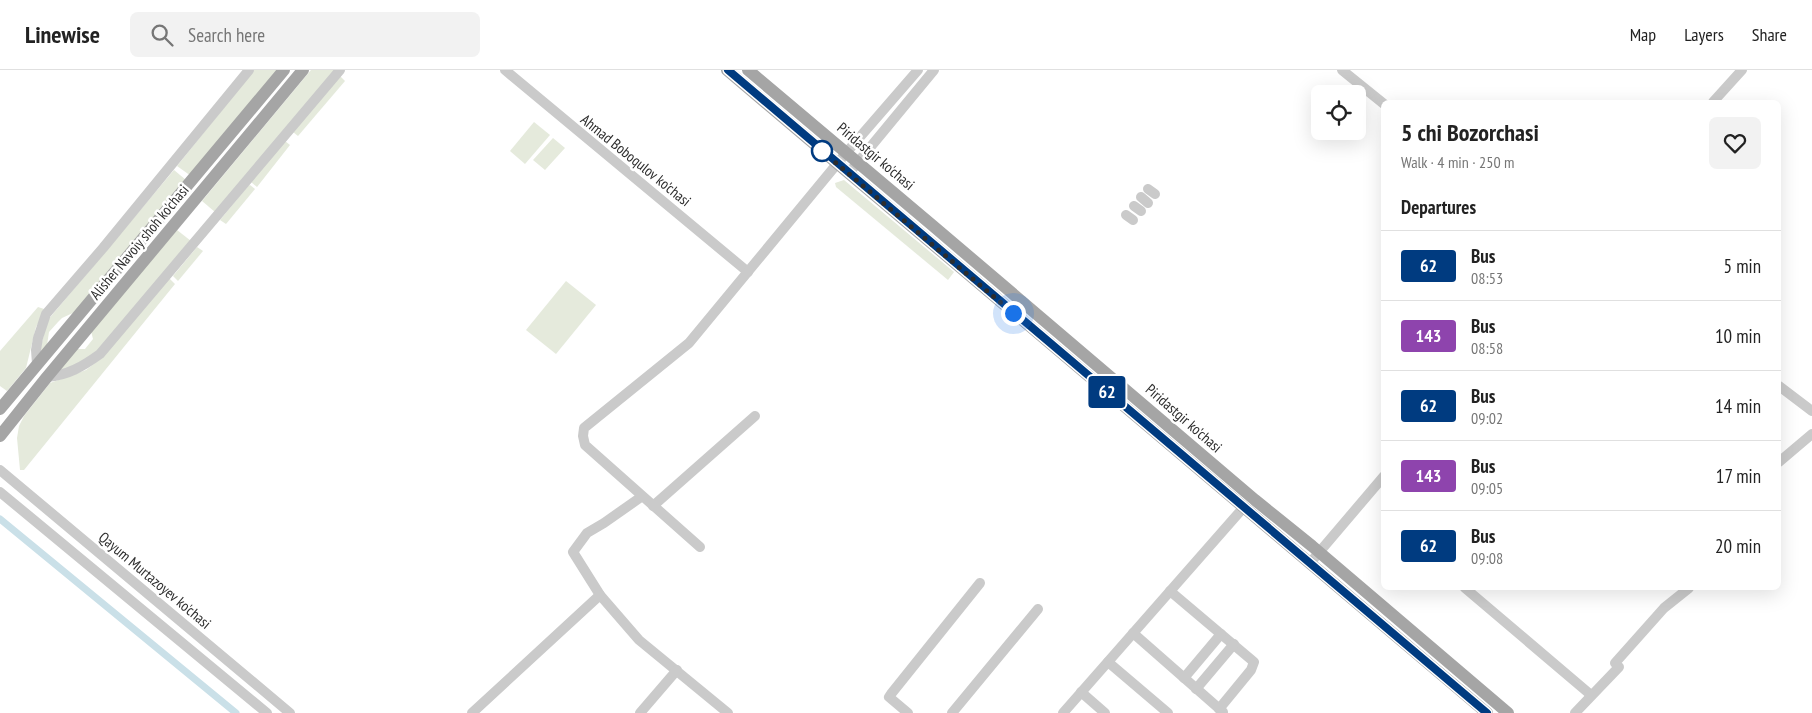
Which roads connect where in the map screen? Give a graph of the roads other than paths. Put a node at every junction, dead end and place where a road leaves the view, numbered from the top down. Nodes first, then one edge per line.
1 (250, 70) edge
2 (284, 70) edge
3 (303, 70) edge
4 (340, 70) edge
5 (505, 70) edge
6 (728, 70) edge
7 (748, 70) edge
8 (918, 70) edge
9 (934, 70) edge
10 (1342, 70) edge
11 (1742, 70) edge
12 (1715, 100) edge
13 (1381, 102) edge
14 (846, 153) junction
15 (857, 162) junction
16 (838, 164) junction
17 (849, 173) junction
18 (748, 272) junction
19 (37, 364) junction
20 (47, 377) junction
21 (1781, 388) edge
22 (0, 409) edge
23 (1812, 411) edge
24 (755, 416) dead end
25 (1812, 434) edge
26 (0, 436) edge
27 (1781, 460) edge
28 (0, 470) edge
29 (1381, 480) edge
30 (0, 492) edge
31 (642, 496) junction
32 (653, 506) junction
33 (1244, 507) junction
34 (700, 548) dead end
35 (1319, 553) junction
36 (1310, 563) junction
37 (980, 583) dead end
38 (1466, 590) edge
39 (1686, 590) edge
40 (1170, 591) junction
41 (600, 595) junction
42 (1038, 609) dead end
43 (1133, 633) junction
44 (1221, 634) junction
45 (1234, 644) junction
46 (1108, 662) junction
47 (676, 670) junction
48 (1184, 678) junction
49 (1196, 689) junction
50 (1081, 692) junction
51 (1591, 695) junction
52 (1221, 711) edge
53 (267, 713) edge
54 (290, 713) edge
55 (472, 713) edge
56 (640, 713) edge
57 (728, 713) edge
58 (908, 713) edge
59 (952, 713) edge
60 (1063, 713) edge
61 (1105, 713) edge
62 (1168, 713) edge
63 (1487, 713) edge
64 (1508, 713) edge
65 (1575, 713) edge

1 - 19 street
2 - 19 main road, Alisher Navoiy shoh ko'chasi
3 - 20 main road, Alisher Navoiy shoh ko'chasi
4 - 20 street
5 - 18 street, Ahmad Boboqulov ko'chasi
6 - 16 main road, Piridastgir ko'chasi
7 - 14 main road, Piridastgir ko'chasi
8 - 14 street
9 - 15 street
10 - 13 street
11 - 12 street
14 - 15 main road, Piridastgir ko'chasi
14 - 16 street
15 - 17 street
15 - 35 main road, Piridastgir ko'chasi
16 - 17 main road, Piridastgir ko'chasi
16 - 18 street
17 - 33 main road, Piridastgir ko'chasi
18 - 31 street
19 - 22 main road, Alisher Navoiy shoh ko'chasi
20 - 26 main road, Alisher Navoiy shoh ko'chasi
21 - 23 street
24 - 32 street
25 - 27 street
28 - 54 street, Qayum Murtazoyev ko'chasi
29 - 35 street
30 - 53 street, Qayum Murtazoyev ko'chasi
31 - 32 street
31 - 41 street
32 - 34 street
33 - 36 main road, Piridastgir ko'chasi
33 - 40 street
35 - 36 street
35 - 64 main road, Piridastgir ko'chasi
36 - 63 main road, Piridastgir ko'chasi
37 - 58 street
38 - 51 street
39 - 51 street
40 - 43 street
40 - 44 street
41 - 47 street
41 - 55 street
42 - 59 street
43 - 46 street
43 - 48 street
44 - 45 street
44 - 48 street
45 - 49 street
45 - 52 street
46 - 50 street
46 - 62 street
47 - 56 street
47 - 57 street
48 - 49 street
49 - 52 street
50 - 60 street
50 - 61 street
51 - 65 street

